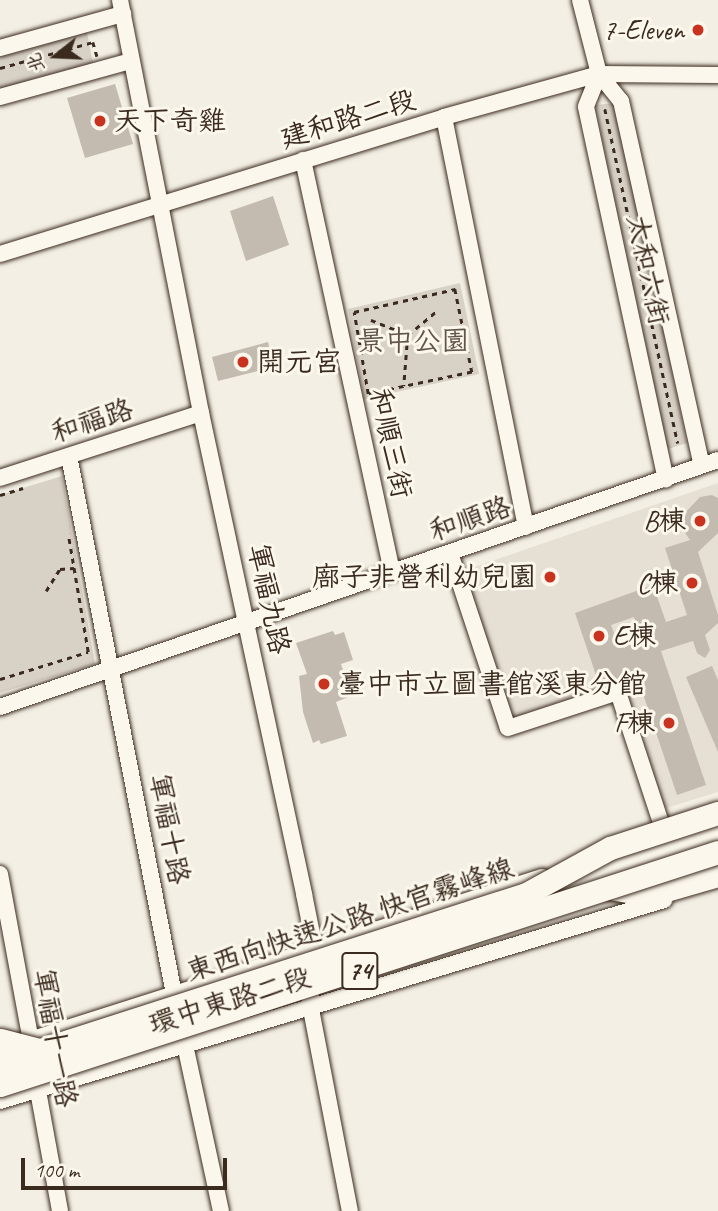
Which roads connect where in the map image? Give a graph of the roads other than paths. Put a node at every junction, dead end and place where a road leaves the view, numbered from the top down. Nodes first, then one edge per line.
1 (580, 0) edge
2 (121, 7) edge
3 (0, 48) edge
4 (131, 61) junction
5 (599, 74) junction
6 (718, 75) edge
7 (0, 97) edge
8 (444, 117) junction
9 (303, 160) junction
10 (160, 207) junction
11 (0, 254) edge
12 (201, 413) junction
13 (69, 456) junction
14 (710, 462) edge
15 (0, 478) edge
16 (666, 479) junction
17 (526, 527) junction
18 (450, 553) junction
19 (392, 573) junction
20 (248, 623) junction
21 (112, 670) junction
22 (0, 707) edge
23 (718, 813) edge
24 (718, 821) edge
25 (718, 831) edge
26 (666, 838) junction
27 (718, 852) edge
28 (0, 874) edge
29 (718, 875) edge
30 (718, 885) edge
31 (610, 888) junction
32 (526, 894) junction
33 (315, 949) junction
34 (174, 994) junction
35 (310, 1004) junction
36 (0, 1040) edge
37 (184, 1042) junction
38 (35, 1045) junction
39 (0, 1049) edge
40 (0, 1063) edge
41 (0, 1085) edge
42 (37, 1090) junction
43 (0, 1101) edge
44 (60, 1211) edge
45 (221, 1211) edge
46 (350, 1211) edge

1 - 5 street, 太和六街
2 - 3 street
2 - 4 street, 軍福九路
4 - 7 street
4 - 10 street, 軍福九路
5 - 6 street, 建和路二段
5 - 8 street, 建和路二段
5 - 14 street, 太和六街
5 - 16 street, 太和六街
8 - 9 street, 建和路二段
8 - 17 street
9 - 10 street, 建和路二段
9 - 19 street, 和順三街
10 - 11 street, 建和路二段
10 - 12 street, 軍福九路
12 - 13 street, 和福路
12 - 20 street, 軍福九路
13 - 15 street, 和福路
13 - 21 street, 軍福十路
14 - 16 street, 和順路
16 - 17 street, 和順路
17 - 18 street, 和順路
18 - 19 street, 和順路
18 - 26 street
19 - 20 street, 和順路
20 - 21 street, 和順路
20 - 33 street, 軍福九路
21 - 22 street, 和順路
21 - 34 street, 軍福十路
23 - 32 highway, bridge
24 - 26 street, 環中東路二段
25 - 32 highway, 東西向快速公路 快官霧峰線 / 74, bridge
26 - 33 street, 環中東路二段
27 - 31 highway, 東西向快速公路 快官霧峰線 / 74, bridge
28 - 38 street, 軍福十一路
29 - 31 highway
30 - 35 street, 環中東路二段
31 - 41 highway, 東西向快速公路 快官霧峰線 / 74, bridge
32 - 38 highway, 東西向快速公路 快官霧峰線 / 74, bridge
33 - 34 street, 環中東路二段
33 - 35 street, 軍福九路
34 - 37 street, 軍福十路
34 - 38 street, 環中東路二段
35 - 37 street, 環中東路二段
35 - 46 street, 軍福九路
36 - 38 highway, bridge
37 - 42 street, 環中東路二段
37 - 45 street, 軍福十路
38 - 39 street, 環中東路二段
38 - 40 highway, 東西向快速公路 快官霧峰線 / 74, bridge
38 - 42 street, 軍福十一路
42 - 43 street, 環中東路二段
42 - 44 street, 軍福十一路

